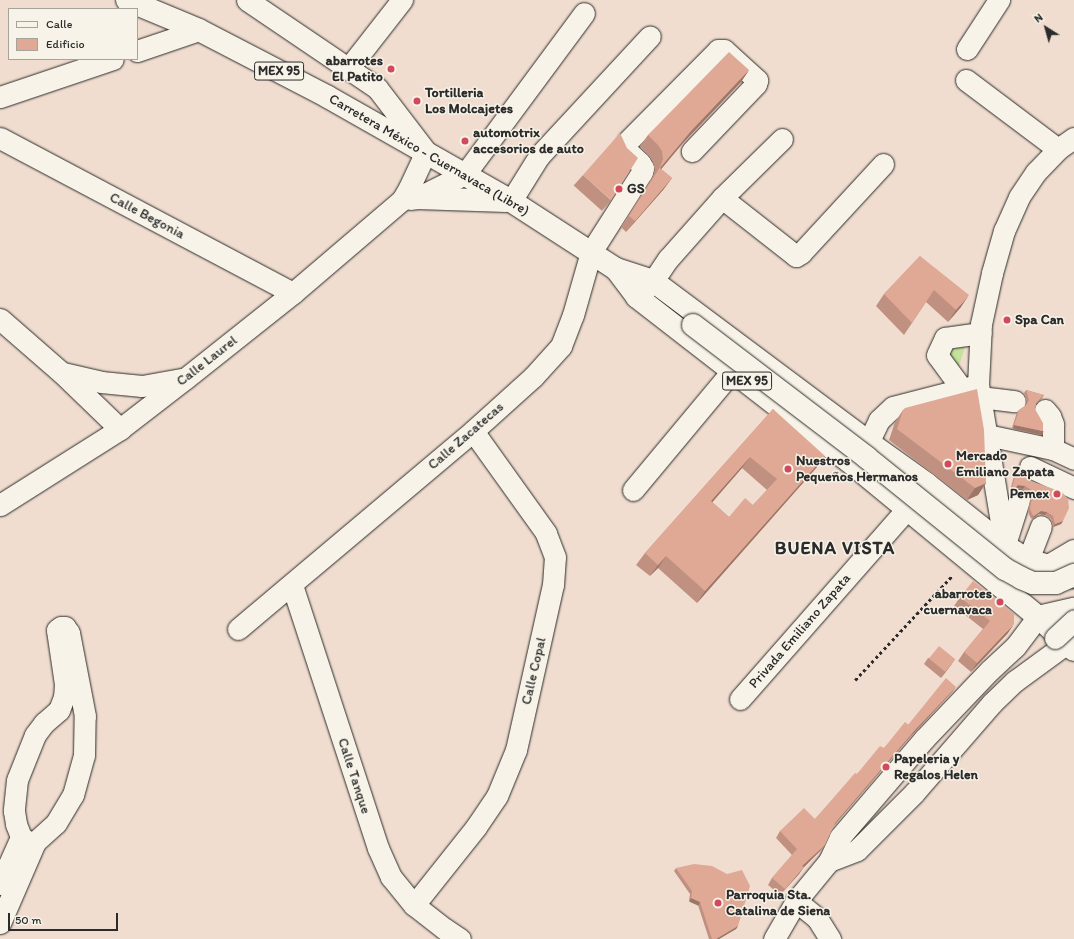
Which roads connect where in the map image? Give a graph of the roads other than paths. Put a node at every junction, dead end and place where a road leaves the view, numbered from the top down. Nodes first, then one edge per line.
1 (127, 0) edge
2 (402, 0) edge
3 (999, 0) edge
4 (253, 2) edge
5 (584, 12) dead end
6 (199, 30) junction
7 (650, 36) dead end
8 (967, 49) dead end
9 (138, 51) edge
10 (110, 60) edge
11 (348, 69) junction
12 (966, 80) dead end
13 (0, 97) edge
14 (0, 138) edge
15 (782, 139) dead end
16 (1066, 144) edge
17 (692, 151) dead end
18 (426, 152) junction
19 (882, 164) dead end
20 (465, 174) junction
21 (722, 198) junction
22 (410, 199) junction
23 (511, 201) junction
24 (592, 252) junction
25 (645, 289) junction
26 (293, 293) junction
27 (0, 319) edge
28 (981, 332) junction
29 (733, 370) junction
30 (62, 373) junction
31 (186, 378) junction
32 (974, 390) junction
33 (1015, 402) dead end
34 (1045, 410) dead end
35 (120, 429) junction
36 (473, 431) junction
37 (987, 435) junction
38 (868, 442) junction
39 (1044, 447) junction
40 (1074, 459) edge
41 (856, 466) junction
42 (1066, 488) edge
43 (633, 490) dead end
44 (1020, 500) dead end
45 (0, 505) edge
46 (907, 509) junction
47 (1041, 526) dead end
48 (1005, 546) junction
49 (1074, 551) edge
50 (969, 560) junction
51 (1028, 560) junction
52 (1049, 566) junction
53 (1074, 576) edge
54 (292, 585) junction
55 (1074, 609) edge
56 (1038, 617) junction
57 (1074, 620) edge
58 (238, 629) dead end
59 (1072, 644) edge
60 (740, 699) dead end
61 (59, 710) junction
62 (85, 716) junction
63 (28, 840) junction
64 (829, 861) junction
65 (0, 884) edge
66 (796, 901) junction
67 (414, 905) junction
68 (0, 923) edge
69 (460, 939) edge
70 (774, 939) edge
71 (830, 939) edge

1 - 6 main road, Carretera México - Cuernavaca (Libre) / MEX 95
2 - 11 street
3 - 8 street
4 - 11 street
5 - 20 street
6 - 9 street
6 - 18 main road, Carretera México - Cuernavaca (Libre) / MEX 95
7 - 23 street
10 - 13 street
11 - 18 street
12 - 16 street
14 - 26 street, Calle Begonia
15 - 21 street
16 - 28 street
17 - 24 street, Calle Zacatecas
18 - 20 main road, Carretera México - Cuernavaca (Libre) / MEX 95
18 - 22 street, Calle Laurel
19 - 21 street
20 - 22 street, Calle Laurel
20 - 23 main road, Carretera México - Cuernavaca (Libre) / MEX 95
21 - 25 street
22 - 23 main road
22 - 26 street, Calle Laurel
23 - 24 main road, Carretera México - Cuernavaca (Libre) / MEX 95
24 - 25 main road, Carretera México - Cuernavaca (Libre) / MEX 95
24 - 36 street, Calle Zacatecas
25 - 29 main road, Carretera México - Cuernavaca (Libre) / MEX 95
25 - 38 main road, Carretera México - Cuernavaca (Libre) / MEX 95
25 - 53 main road, bridge
26 - 31 street, Calle Laurel
27 - 30 street
28 - 32 street
28 - 32 street
29 - 41 main road, Carretera México - Cuernavaca (Libre) / MEX 95
29 - 43 street
30 - 31 street
30 - 35 street
31 - 35 street, Calle Laurel
32 - 33 street
32 - 37 street
32 - 38 street
34 - 39 street
35 - 45 street, Calle Laurel
36 - 54 street, Calle Zacatecas
36 - 67 street, Calle Copal
37 - 39 street
37 - 48 street
38 - 41 street
38 - 48 main road, Carretera México - Cuernavaca (Libre) / MEX 95
39 - 40 street
39 - 42 street
41 - 46 main road, Carretera México - Cuernavaca (Libre) / MEX 95
44 - 48 street
46 - 50 main road, Carretera México - Cuernavaca (Libre) / MEX 95
46 - 60 street, Privada Emiliano Zapata
47 - 51 street
48 - 50 main road
48 - 51 main road, Carretera México - Cuernavaca (Libre) / MEX 95
49 - 52 main road
50 - 56 main road, Carretera México - Cuernavaca (Libre) / MEX 95
51 - 52 main road, Carretera México - Cuernavaca (Libre) / MEX 95
52 - 53 main road, Carretera México - Cuernavaca (Libre) / MEX 95
52 - 56 main road
54 - 58 street, Calle Zacatecas
54 - 67 street, Calle Tanque
55 - 56 main road
56 - 57 main road
56 - 59 main road, MEX 95
56 - 64 street
57 - 64 street, bridge
59 - 64 street
61 - 62 street
61 - 62 street
61 - 63 street
62 - 63 street
63 - 65 street
63 - 68 street
64 - 66 street
66 - 70 street
66 - 71 street
67 - 69 street, Calle Tanque

